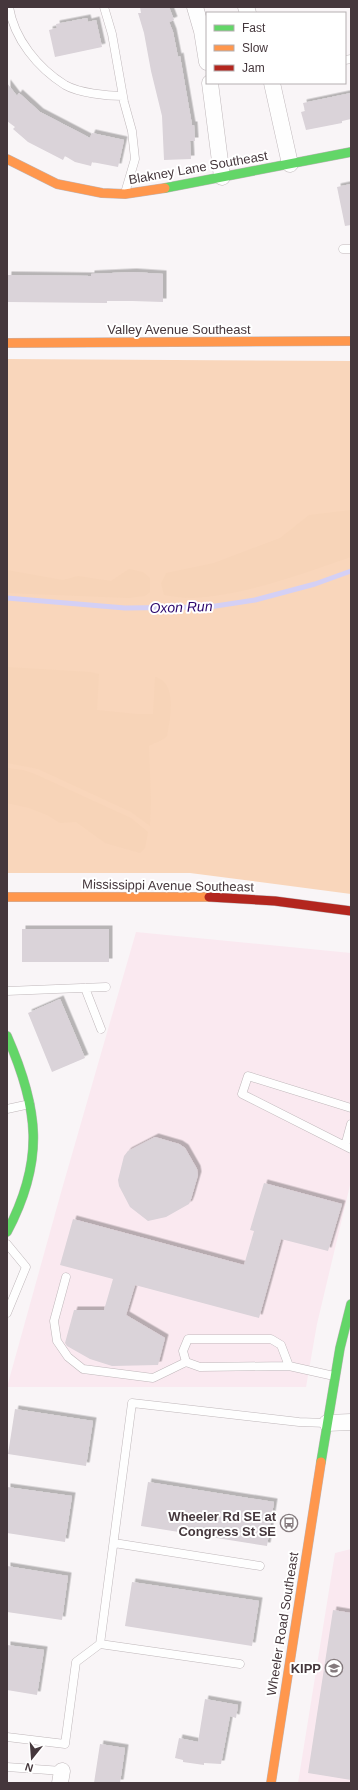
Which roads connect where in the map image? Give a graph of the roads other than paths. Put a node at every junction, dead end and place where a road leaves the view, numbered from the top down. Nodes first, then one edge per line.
1 (9, 7) edge
2 (104, 7) edge
3 (195, 7) edge
4 (206, 56) edge
5 (210, 84) edge
6 (272, 84) edge
7 (123, 96) junction
8 (351, 152) edge
9 (7, 159) edge
10 (290, 164) junction
11 (222, 177) junction
12 (125, 194) junction
13 (351, 341) edge
14 (7, 343) edge
15 (7, 897) edge
16 (351, 911) edge
17 (106, 987) dead end
18 (85, 988) junction
19 (7, 991) edge
20 (100, 1029) dead end
21 (7, 1036) edge
22 (31, 1104) junction
23 (351, 1108) edge
24 (7, 1109) edge
25 (351, 1124) edge
26 (348, 1148) edge
27 (7, 1232) edge
28 (7, 1244) edge
29 (66, 1277) dead end
30 (351, 1304) edge
31 (7, 1313) edge
32 (186, 1362) junction
33 (289, 1366) junction
34 (335, 1376) junction
35 (351, 1422) edge
36 (327, 1423) junction
37 (114, 1543) junction
38 (260, 1566) dead end
39 (100, 1644) junction
40 (240, 1664) dead end
41 (7, 1737) edge
42 (7, 1766) edge
43 (61, 1777) edge
44 (273, 1782) edge

1 - 7 lane
2 - 7 lane
3 - 4 street
5 - 11 street
6 - 10 street
7 - 12 lane
8 - 10 street, Blakney Lane Southeast
9 - 12 street, Blakney Lane Southeast
10 - 11 street, Blakney Lane Southeast
11 - 12 street, Blakney Lane Southeast
13 - 14 street, Valley Avenue Southeast
15 - 16 street, Mississippi Avenue Southeast
17 - 18 lane
18 - 19 lane
18 - 20 lane
21 - 22 street
22 - 24 lane
22 - 27 street
23 - 26 lane
25 - 26 lane
28 - 31 lane
29 - 32 lane
30 - 34 street, Wheeler Road Southeast
32 - 33 lane
32 - 33 lane
33 - 34 lane
34 - 36 street, Wheeler Road Southeast
35 - 36 street
36 - 37 lane
36 - 44 street, Wheeler Road Southeast
37 - 38 lane
37 - 39 lane
39 - 40 lane
39 - 41 lane
42 - 43 lane

